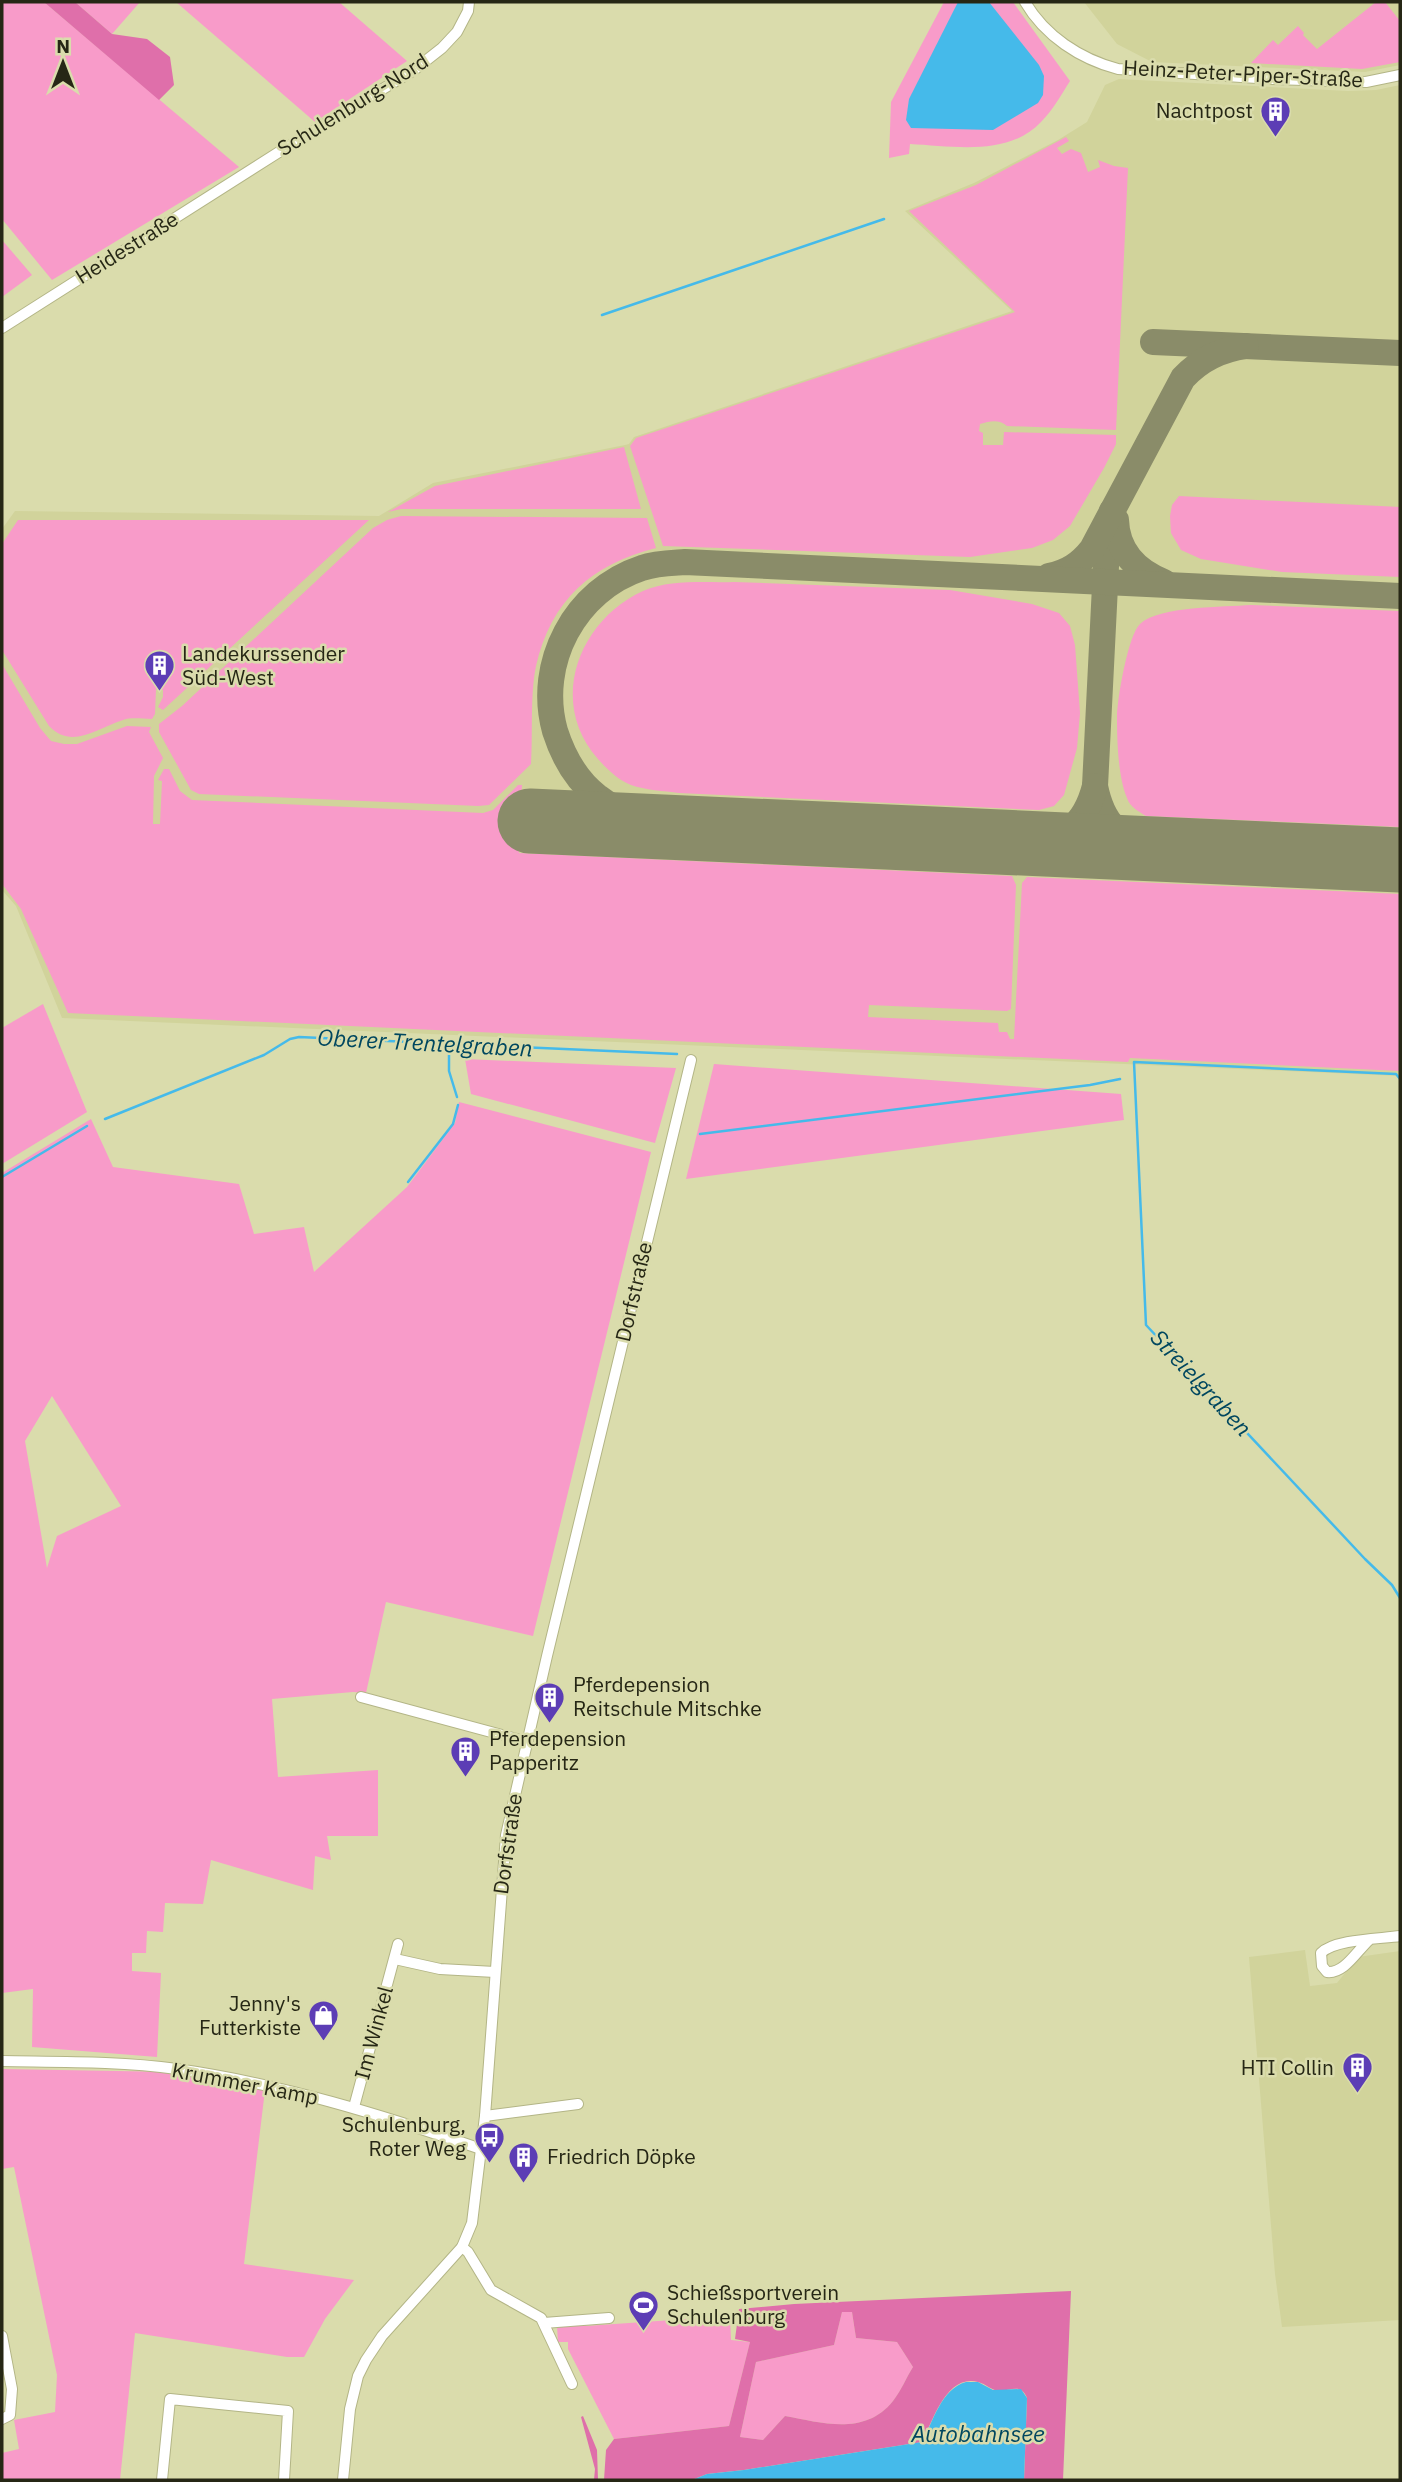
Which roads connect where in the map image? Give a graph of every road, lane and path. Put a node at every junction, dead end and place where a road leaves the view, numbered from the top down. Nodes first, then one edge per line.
1 (469, 2) edge
2 (1025, 2) edge
3 (1400, 75) edge
4 (253, 169) joint
5 (2, 328) edge
6 (691, 1060) dead end
7 (361, 1697) dead end
8 (528, 1742) junction
9 (1400, 1936) edge
10 (1369, 1940) dead end
11 (398, 1944) dead end
12 (395, 1959) junction
13 (495, 1972) junction
14 (2, 2061) edge
15 (578, 2104) dead end
16 (354, 2107) junction
17 (485, 2116) junction
18 (481, 2149) junction
19 (462, 2247) junction
20 (609, 2318) dead end
21 (544, 2323) junction
22 (2, 2336) edge
23 (572, 2384) dead end
24 (2, 2419) edge
25 (162, 2480) edge
26 (284, 2480) edge
27 (343, 2480) edge

1 - 4 street, Schulenburg-Nord
2 - 3 street, Heinz-Peter-Piper-Straße
4 - 5 street, Heidestraße
6 - 8 street, Dorfstraße
7 - 8 street
8 - 13 street, Dorfstraße
9 - 10 street
11 - 12 street, Im Winkel
12 - 13 street, Im Winkel
12 - 16 street, Im Winkel
13 - 17 street, Dorfstraße
14 - 16 street, Krummer Kamp
15 - 17 street
16 - 18 street, Krummer Kamp
17 - 18 street, Dorfstraße
18 - 19 street, Dorfstraße
19 - 21 street
19 - 27 street, Dorfstraße
20 - 21 street
21 - 23 street
22 - 24 street
25 - 26 street

